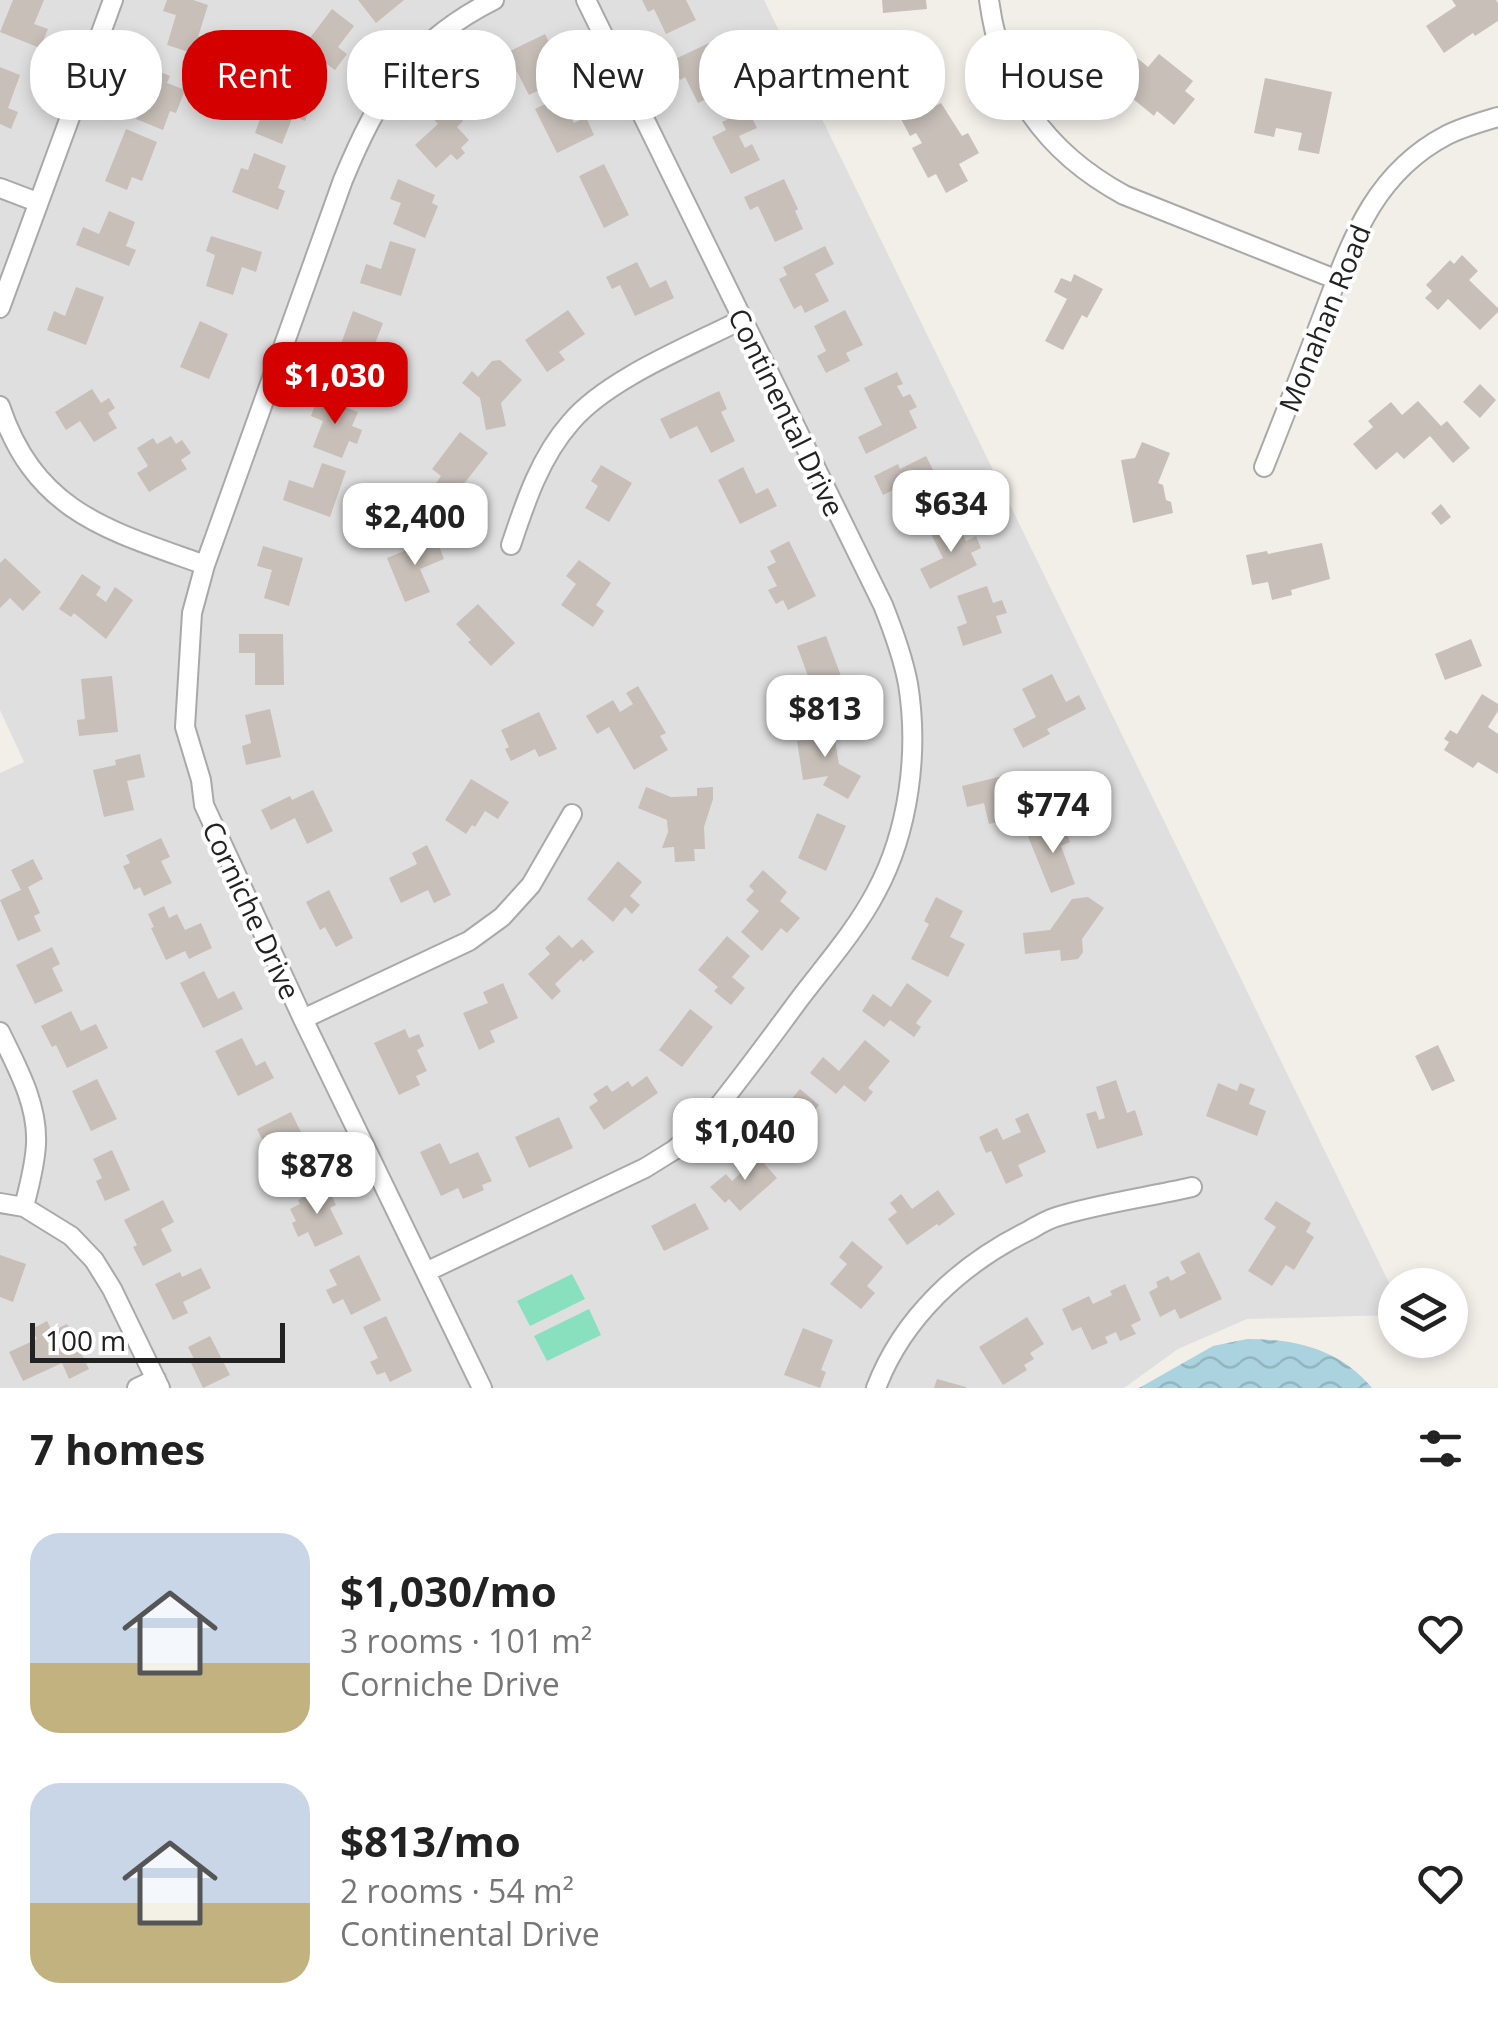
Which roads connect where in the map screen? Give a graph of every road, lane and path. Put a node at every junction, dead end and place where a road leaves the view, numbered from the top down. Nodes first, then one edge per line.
1 (113, 0) edge
2 (494, 0) edge
3 (586, 0) edge
4 (989, 0) edge
5 (1498, 117) edge
6 (0, 188) edge
7 (37, 202) junction
8 (1335, 279) junction
9 (0, 308) edge
10 (742, 320) junction
11 (0, 406) edge
12 (1264, 467) dead end
13 (510, 545) dead end
14 (204, 565) junction
15 (572, 814) dead end
16 (304, 1019) junction
17 (0, 1032) edge
18 (1192, 1187) dead end
19 (0, 1203) edge
20 (24, 1207) junction
21 (426, 1272) junction
22 (158, 1384) edge
23 (137, 1388) edge
24 (482, 1388) edge
25 (876, 1388) edge

1 - 7 street
2 - 14 street, Corniche Drive
3 - 10 street, Continental Drive
4 - 8 street
5 - 8 street, Monahan Road
6 - 7 street
7 - 9 street
8 - 12 street, Monahan Road
10 - 13 street
10 - 21 street, Continental Drive
11 - 14 street
14 - 16 street, Corniche Drive
15 - 16 street
16 - 21 street, Corniche Drive
17 - 20 street
18 - 25 street
19 - 20 street
20 - 22 street
21 - 24 street, Corniche Drive
22 - 23 street

